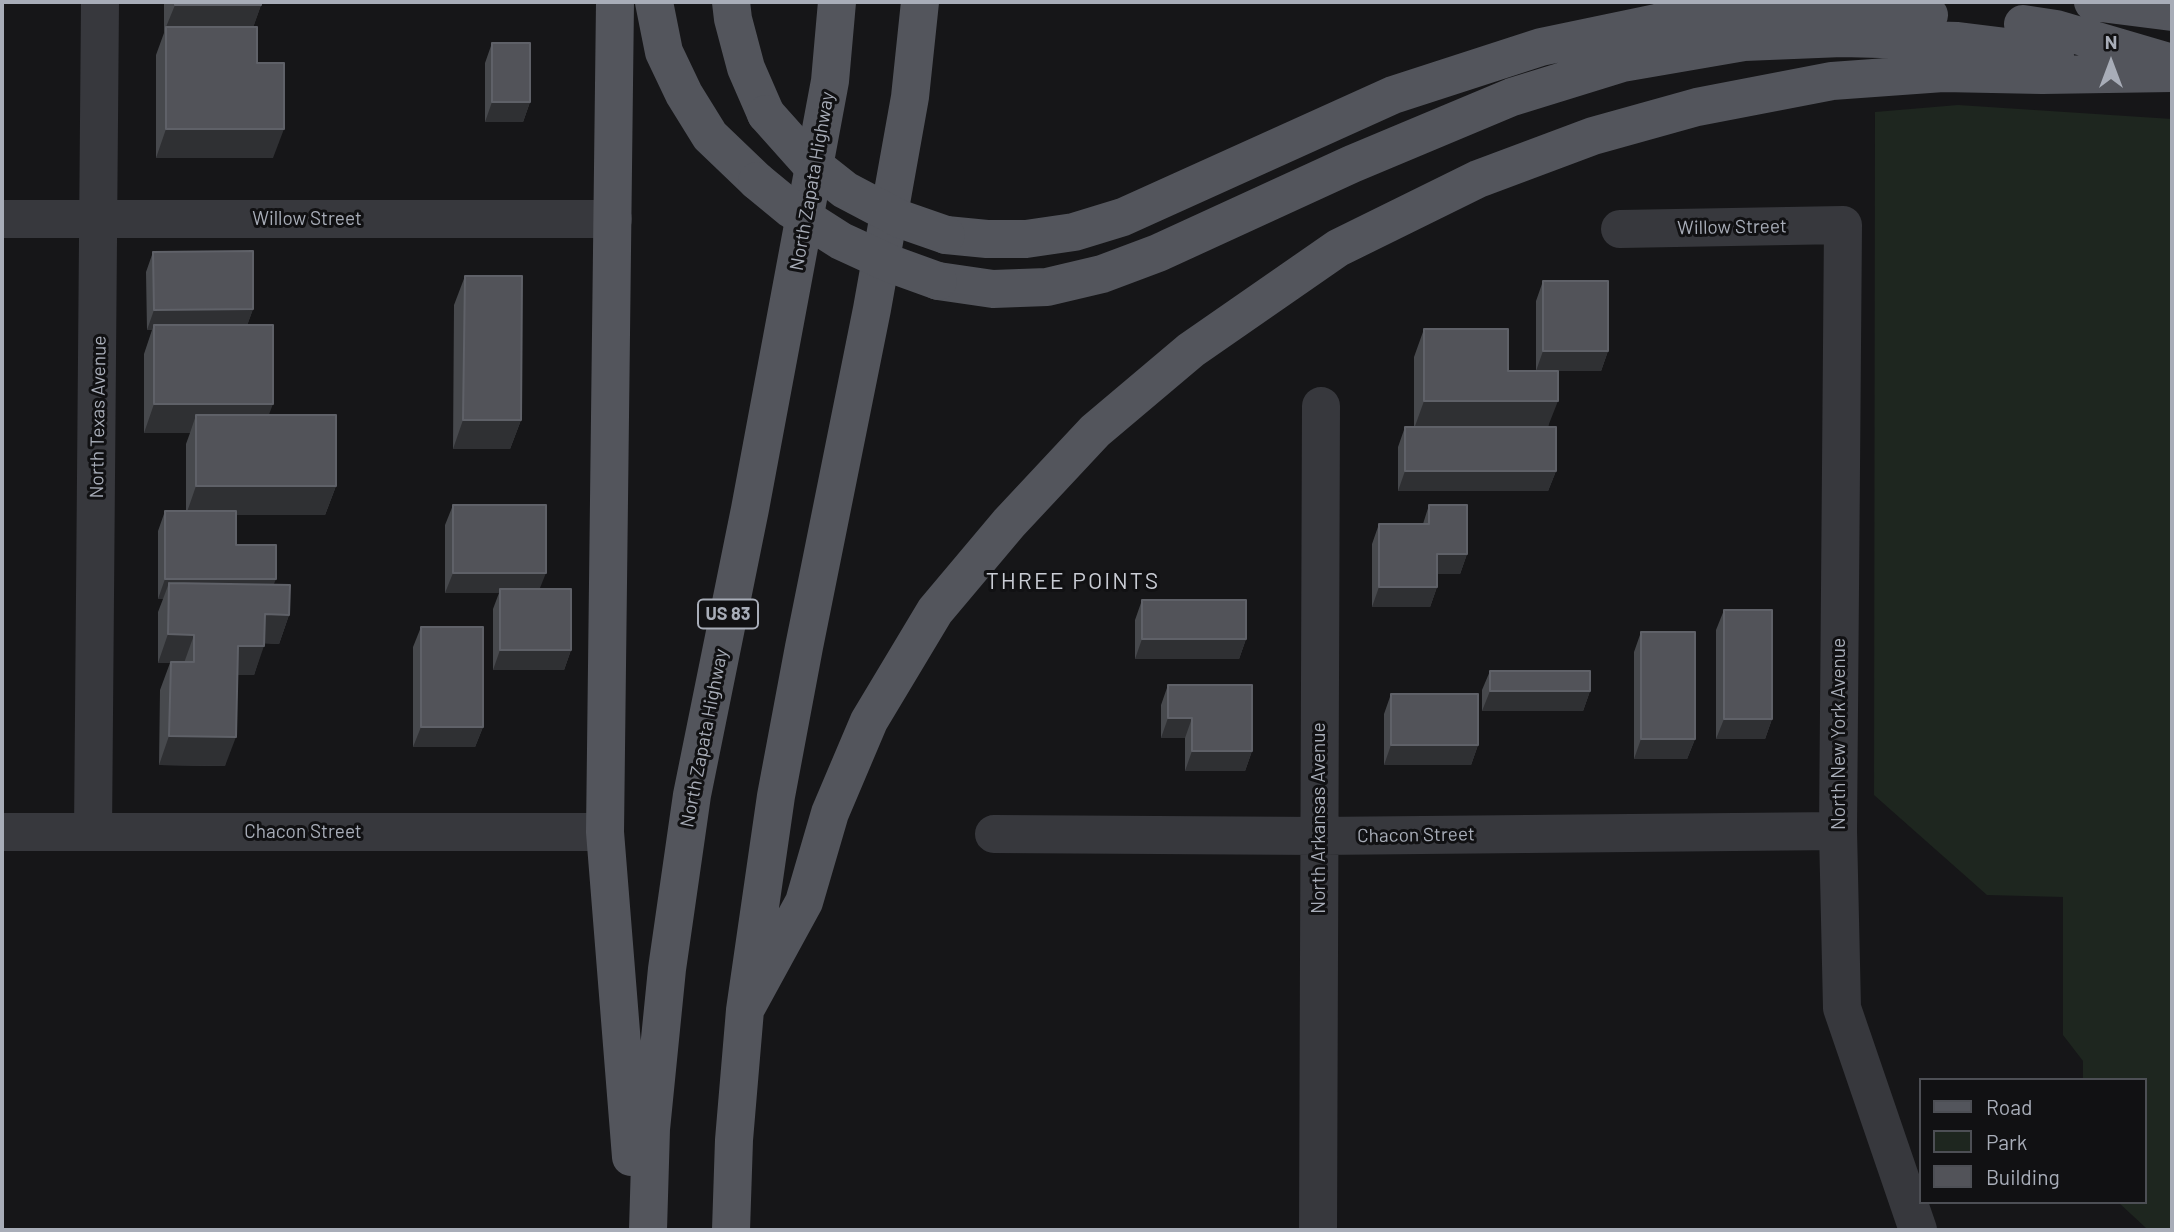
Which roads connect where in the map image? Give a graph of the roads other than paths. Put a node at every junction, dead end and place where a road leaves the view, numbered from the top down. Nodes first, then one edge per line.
1 (100, 2) edge
2 (615, 2) edge
3 (654, 2) edge
4 (731, 2) edge
5 (837, 2) edge
6 (920, 2) edge
7 (2093, 2) edge
8 (2157, 2) edge
9 (2172, 6) edge
10 (2172, 12) edge
11 (2172, 63) edge
12 (2172, 71) edge
13 (2, 219) edge
14 (100, 219) junction
15 (613, 219) junction
16 (1843, 225) joint
17 (1620, 229) dead end
18 (1321, 406) dead end
19 (1838, 831) junction
20 (2, 832) edge
21 (93, 832) junction
22 (605, 832) junction
23 (994, 834) dead end
24 (1319, 836) junction
25 (745, 1010) junction
26 (637, 1230) edge
27 (648, 1230) edge
28 (731, 1230) edge
29 (1318, 1230) edge
30 (1918, 1230) edge

1 - 14 street, North Texas Avenue
2 - 15 main road
3 - 12 main road, bridge
4 - 11 main road, bridge
5 - 27 main road, North Zapata Highway / US 83
6 - 25 main road
7 - 10 main road
8 - 9 main road
12 - 25 main road
13 - 14 street, Willow Street
14 - 15 street, Willow Street
14 - 21 street, North Texas Avenue
15 - 22 main road
16 - 17 street, Willow Street
16 - 19 street, North New York Avenue
18 - 24 street, North Arkansas Avenue
19 - 24 street, Chacon Street
19 - 30 street, North New York Avenue
20 - 21 street, Chacon Street
21 - 22 street, Chacon Street
22 - 26 main road
23 - 24 street, Chacon Street
24 - 29 street, North Arkansas Avenue
25 - 28 main road

